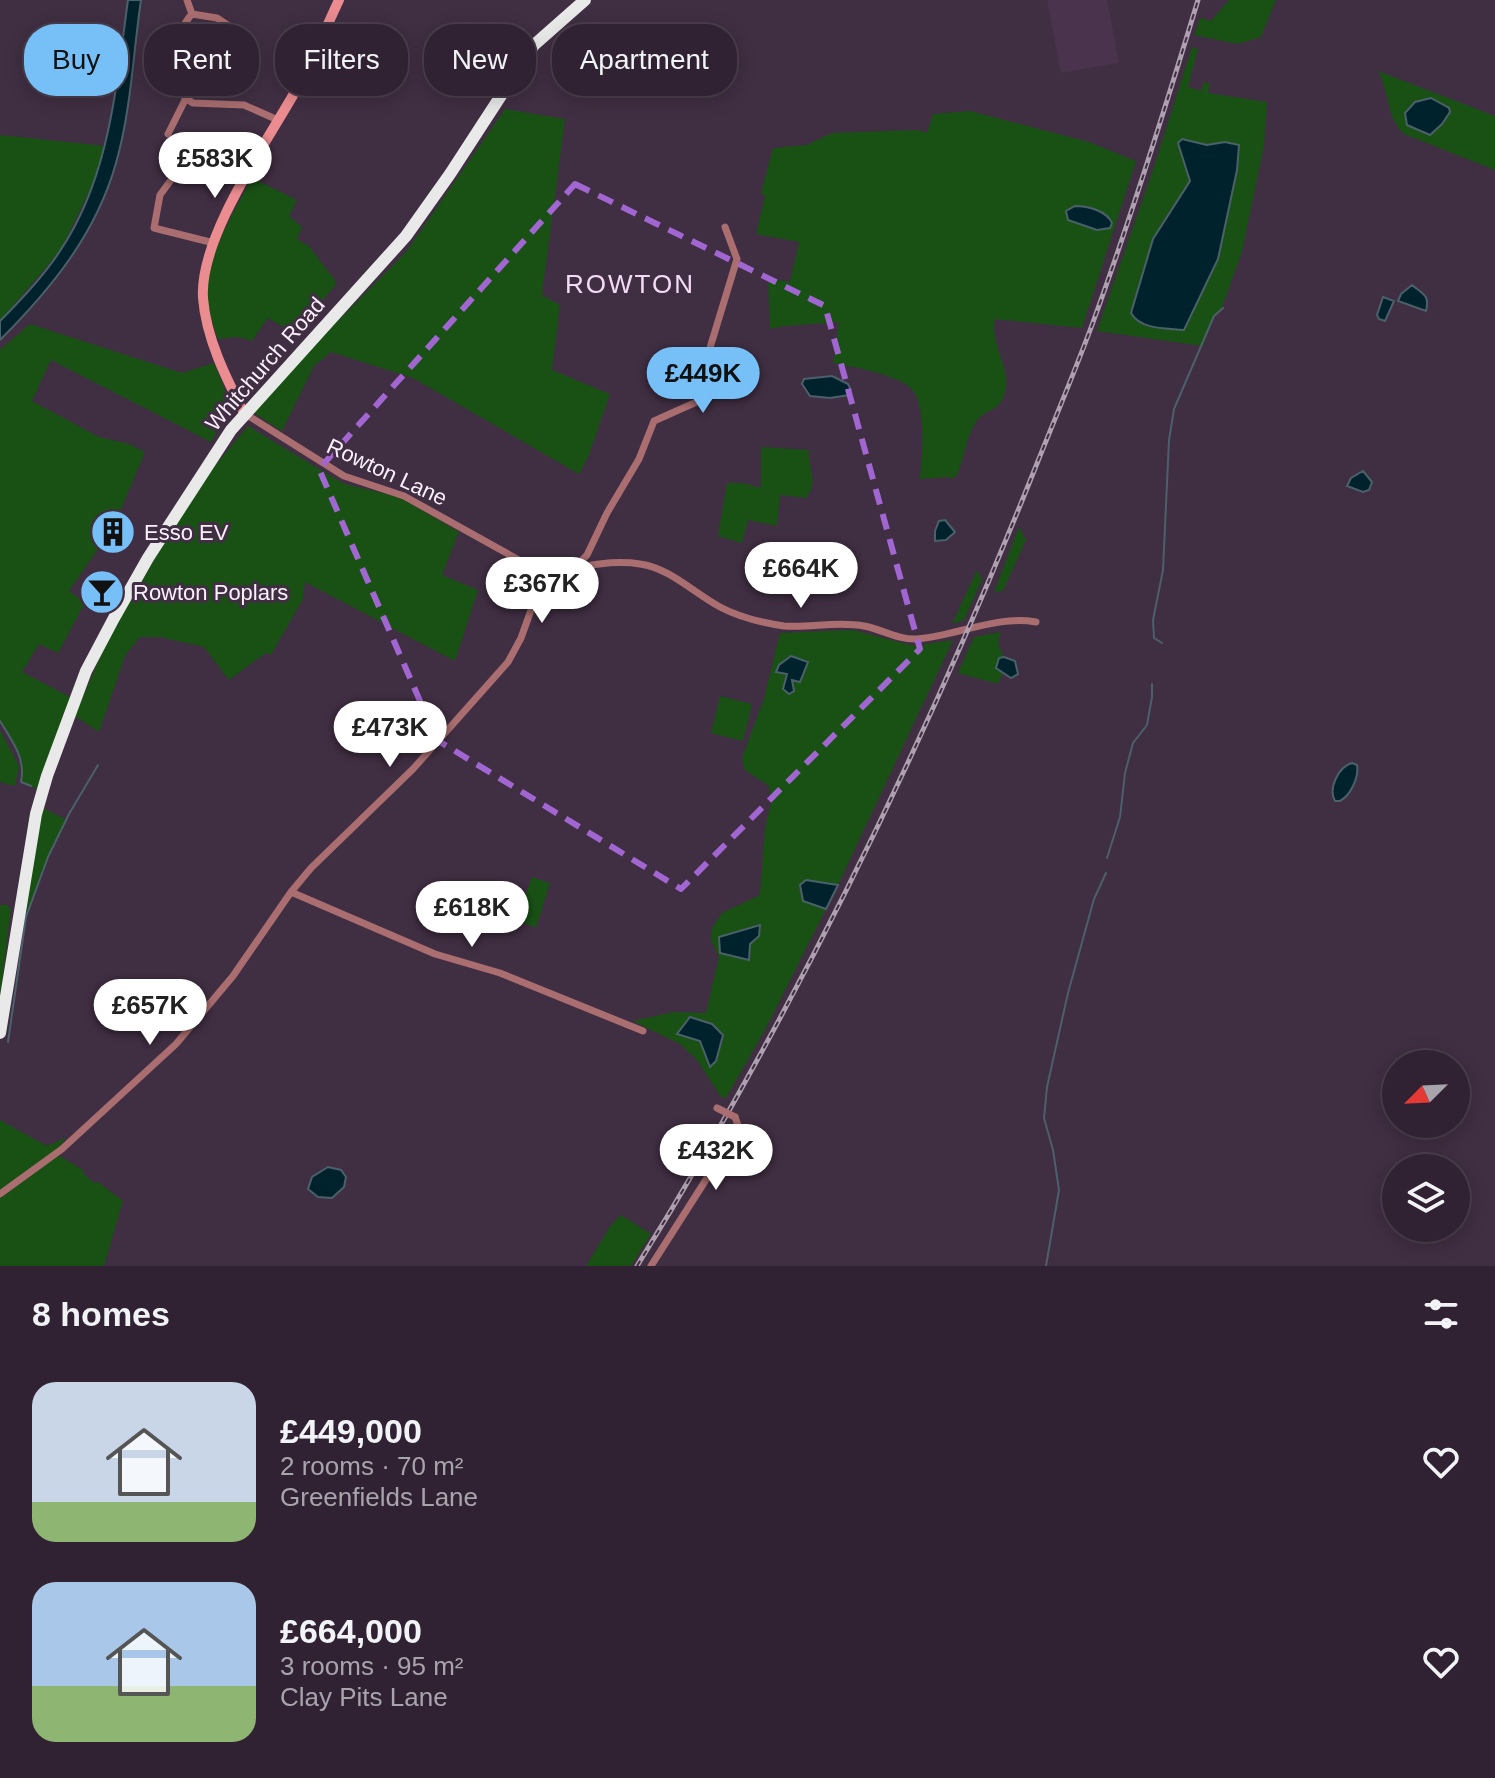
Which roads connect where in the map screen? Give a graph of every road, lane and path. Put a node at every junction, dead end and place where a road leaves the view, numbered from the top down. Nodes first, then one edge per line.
1 (187, 0) edge
2 (339, 0) edge
3 (585, 0) edge
4 (192, 14) junction
5 (226, 24) edge
6 (185, 100) junction
7 (278, 120) junction
8 (168, 134) dead end
9 (171, 180) dead end
10 (725, 227) dead end
11 (214, 243) junction
12 (244, 413) junction
13 (575, 568) junction
14 (544, 574) junction
15 (1036, 622) dead end
16 (291, 892) junction
17 (643, 1031) dead end
18 (0, 1033) edge
19 (717, 1108) dead end
20 (0, 1194) edge
21 (651, 1266) edge

1 - 4 street
2 - 7 street
3 - 12 highway, Whitchurch Road
4 - 5 street
4 - 6 street
6 - 7 street
6 - 8 street
7 - 11 street
9 - 11 street
10 - 13 street
11 - 12 street
12 - 14 street, Rowton Lane
12 - 18 highway, Whitchurch Road
13 - 14 street
13 - 15 street
14 - 16 street
16 - 17 street
16 - 20 street
19 - 21 street, bridge

